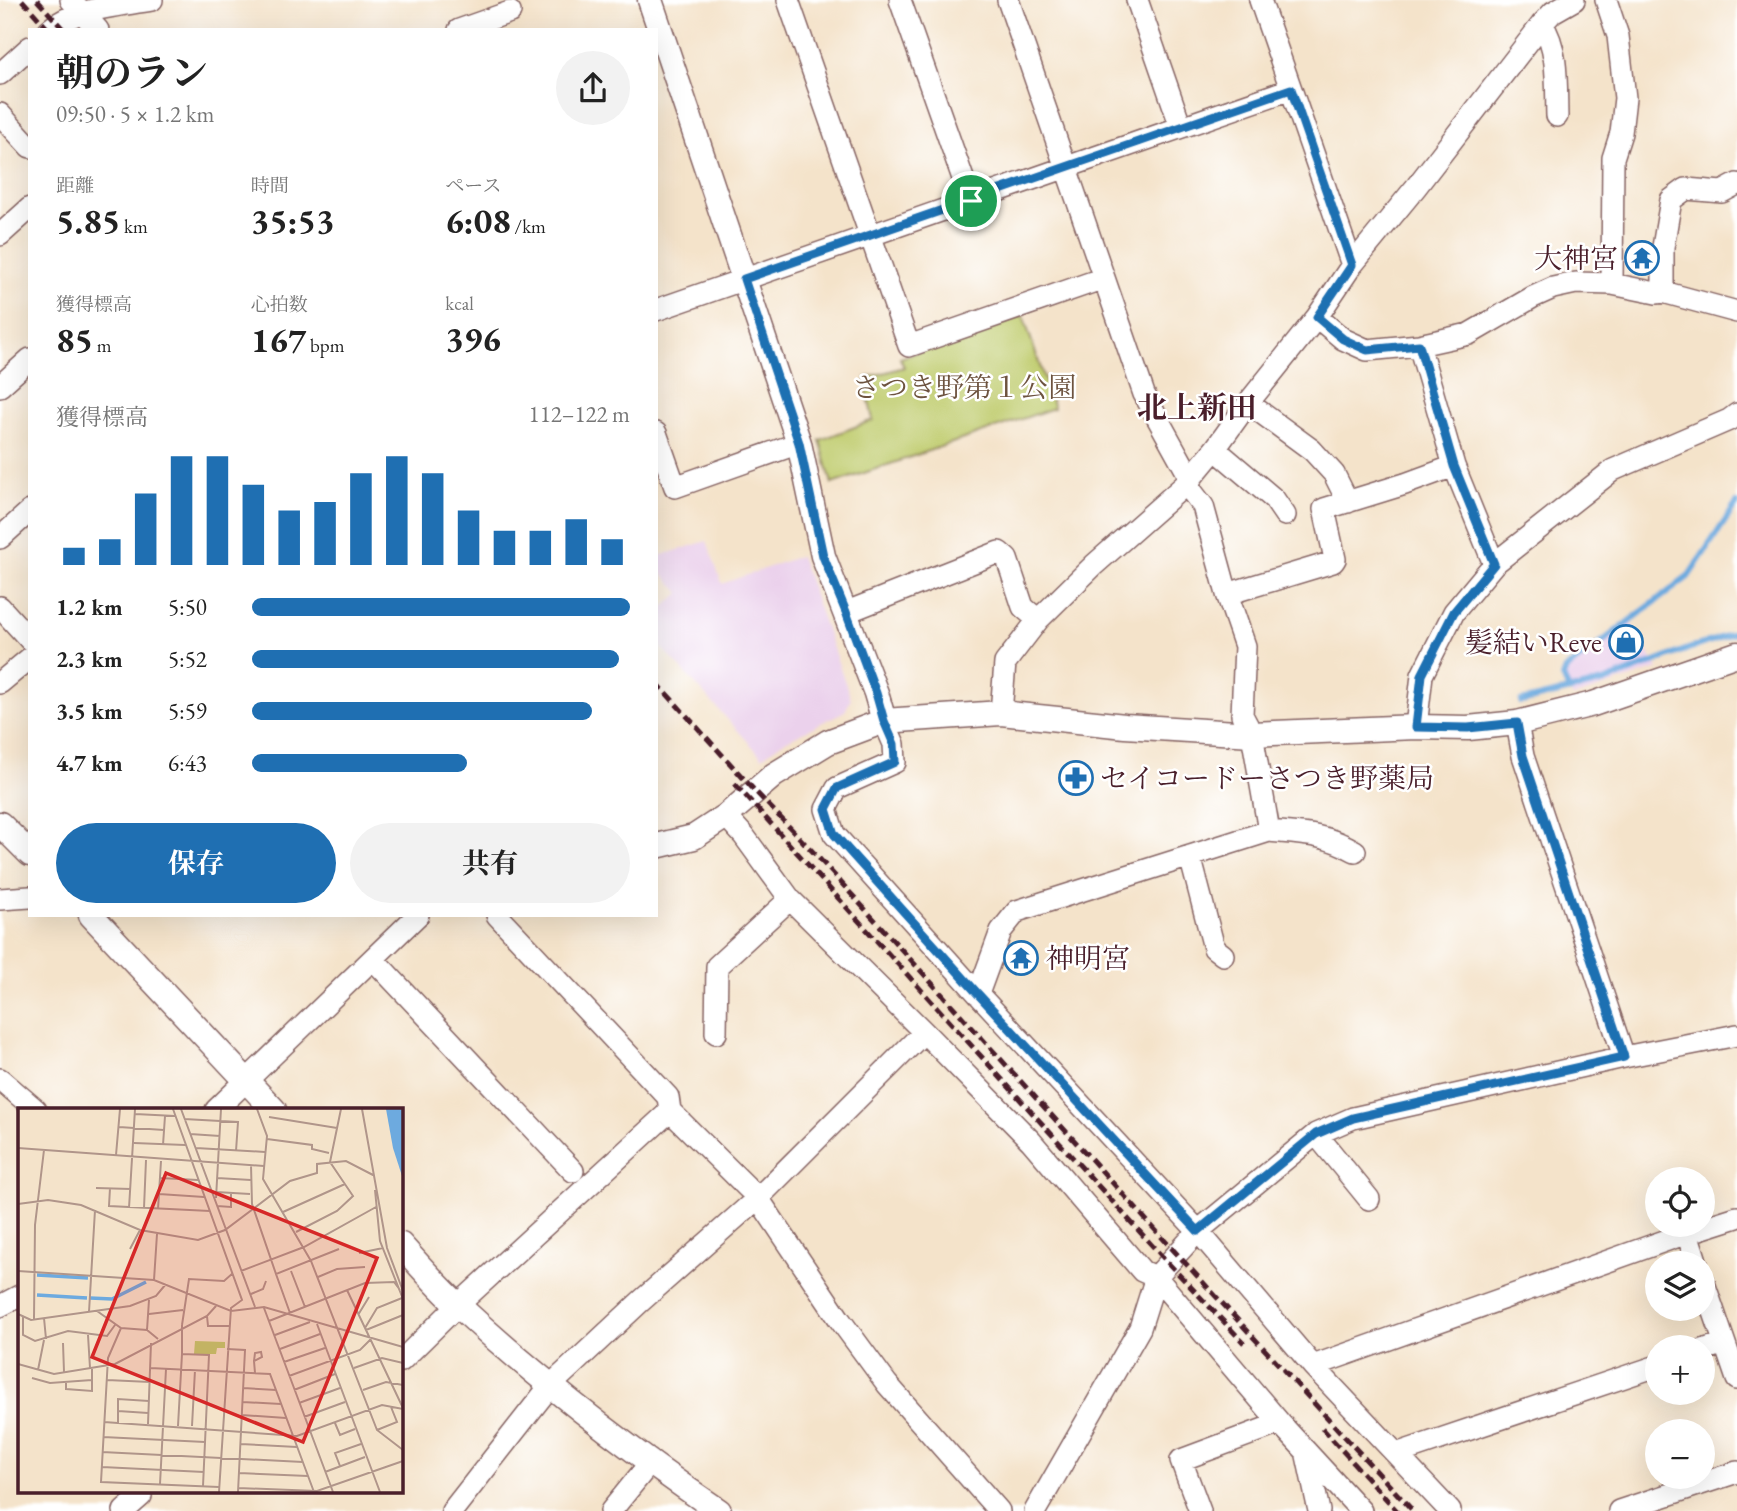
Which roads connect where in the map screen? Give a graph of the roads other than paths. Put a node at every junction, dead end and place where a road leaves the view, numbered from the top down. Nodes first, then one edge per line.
1 (152, 0) edge
2 (650, 0) edge
3 (788, 0) edge
4 (900, 0) edge
5 (1008, 0) edge
6 (1137, 0) edge
7 (1260, 0) edge
8 (1574, 0) edge
9 (1606, 0) edge
10 (76, 6) edge
11 (511, 14) edge
12 (1542, 24) junction
13 (51, 28) edge
14 (96, 28) edge
15 (466, 28) edge
16 (28, 49) edge
17 (0, 75) edge
18 (1291, 89) junction
19 (0, 114) edge
20 (1557, 116) dead end
21 (1181, 127) junction
22 (28, 145) edge
23 (1065, 167) junction
24 (1737, 184) edge
25 (971, 201) junction
26 (28, 210) edge
27 (0, 235) edge
28 (871, 235) junction
29 (1352, 265) junction
30 (1104, 278) junction
31 (744, 279) junction
32 (1612, 284) junction
33 (1663, 292) junction
34 (658, 309) edge
35 (1737, 312) edge
36 (1317, 317) junction
37 (1419, 345) junction
38 (28, 361) edge
39 (0, 386) edge
40 (1248, 403) junction
41 (1737, 414) edge
42 (658, 439) edge
43 (799, 443) junction
44 (1215, 449) junction
45 (1454, 466) junction
46 (1188, 482) junction
47 (1348, 502) junction
48 (28, 513) edge
49 (1285, 515) dead end
50 (0, 538) edge
51 (1494, 564) junction
52 (1227, 594) junction
53 (0, 607) edge
54 (846, 612) junction
55 (1038, 620) junction
56 (28, 638) edge
57 (1737, 654) edge
58 (28, 660) edge
59 (0, 683) edge
60 (1001, 713) junction
61 (884, 721) junction
62 (1517, 723) junction
63 (1416, 727) junction
64 (1251, 734) junction
65 (726, 816) junction
66 (0, 824) edge
67 (1269, 831) junction
68 (658, 843) edge
69 (1356, 851) dead end
70 (28, 852) edge
71 (1189, 856) junction
72 (28, 897) edge
73 (0, 899) edge
74 (790, 899) junction
75 (93, 917) edge
76 (416, 917) edge
77 (499, 917) edge
78 (1223, 955) dead end
79 (373, 959) junction
80 (978, 994) junction
81 (716, 1032) dead end
82 (924, 1032) junction
83 (1737, 1035) edge
84 (1624, 1057) junction
85 (0, 1079) edge
86 (247, 1081) junction
87 (34, 1108) edge
88 (218, 1108) edge
89 (272, 1108) edge
90 (670, 1111) junction
91 (1316, 1134) junction
92 (573, 1171) dead end
93 (758, 1198) junction
94 (1369, 1199) dead end
95 (1737, 1217) edge
96 (1715, 1224) edge
97 (1198, 1231) junction
98 (1676, 1237) edge
99 (402, 1246) edge
100 (1156, 1277) junction
101 (18, 1297) edge
102 (0, 1306) edge
103 (458, 1306) junction
104 (1715, 1316) edge
105 (1724, 1343) junction
106 (1715, 1346) edge
107 (402, 1360) edge
108 (1313, 1366) junction
109 (1645, 1370) edge
110 (1737, 1379) edge
111 (550, 1386) junction
112 (1280, 1423) junction
113 (1306, 1449) junction
114 (1396, 1454) junction
115 (650, 1463) junction
116 (1737, 1472) edge
117 (141, 1496) dead end
118 (1352, 1509) edge
119 (124, 1511) edge
120 (452, 1511) edge
121 (611, 1511) edge
122 (719, 1511) edge
123 (999, 1511) edge
124 (1035, 1511) edge
125 (1200, 1511) edge
126 (1319, 1511) edge
127 (1450, 1511) edge
128 (1619, 1511) edge

1 - 10 street
2 - 31 street
3 - 28 street
4 - 25 street
5 - 23 street
6 - 21 street
7 - 18 street
8 - 12 street
9 - 32 street
10 - 13 street
10 - 14 street
11 - 15 street
12 - 20 street
12 - 29 street
16 - 17 street
18 - 21 street
18 - 29 street
19 - 22 street
21 - 23 street
23 - 25 street
23 - 30 street
24 - 33 street
25 - 28 street
26 - 27 street
28 - 30 street
28 - 31 street
29 - 36 street
30 - 46 street
31 - 34 street
31 - 43 street
32 - 33 street
32 - 37 street
33 - 35 street
36 - 37 street
36 - 40 street
37 - 45 street
38 - 39 street
40 - 44 street
40 - 47 street
41 - 51 street
42 - 43 street
43 - 54 street
44 - 46 street
44 - 49 street
45 - 47 street
45 - 51 street
46 - 52 street
46 - 55 street
47 - 52 street
48 - 50 street
51 - 63 street
52 - 64 street
53 - 56 street
54 - 55 street
54 - 61 street
55 - 60 street
57 - 62 street
58 - 59 street
60 - 61 street
60 - 64 street
61 - 65 street
61 - 80 street
62 - 63 street
62 - 84 street
63 - 64 street
64 - 67 street
65 - 68 street
65 - 74 street
66 - 70 street
67 - 69 street
67 - 71 street
71 - 78 street
71 - 80 street
72 - 73 street
74 - 81 street
74 - 82 street
75 - 86 street
76 - 79 street
77 - 90 street
79 - 86 street
79 - 92 street
80 - 97 street
82 - 93 street
82 - 100 street
83 - 84 street
84 - 91 street
85 - 87 street
86 - 88 street
86 - 89 street
90 - 93 street
90 - 103 street
91 - 94 street
91 - 97 street
93 - 111 street
93 - 123 street
95 - 96 street
97 - 100 street
97 - 108 street
98 - 108 street
99 - 103 street
100 - 112 street
100 - 124 street
101 - 102 street
103 - 107 street
103 - 111 street
104 - 105 street
105 - 106 street
105 - 110 street
108 - 114 street
109 - 114 street
111 - 115 street
111 - 120 street
112 - 113 street
112 - 125 street
113 - 118 street
113 - 126 street
114 - 127 street
115 - 121 street
115 - 122 street
116 - 128 street
117 - 119 street

